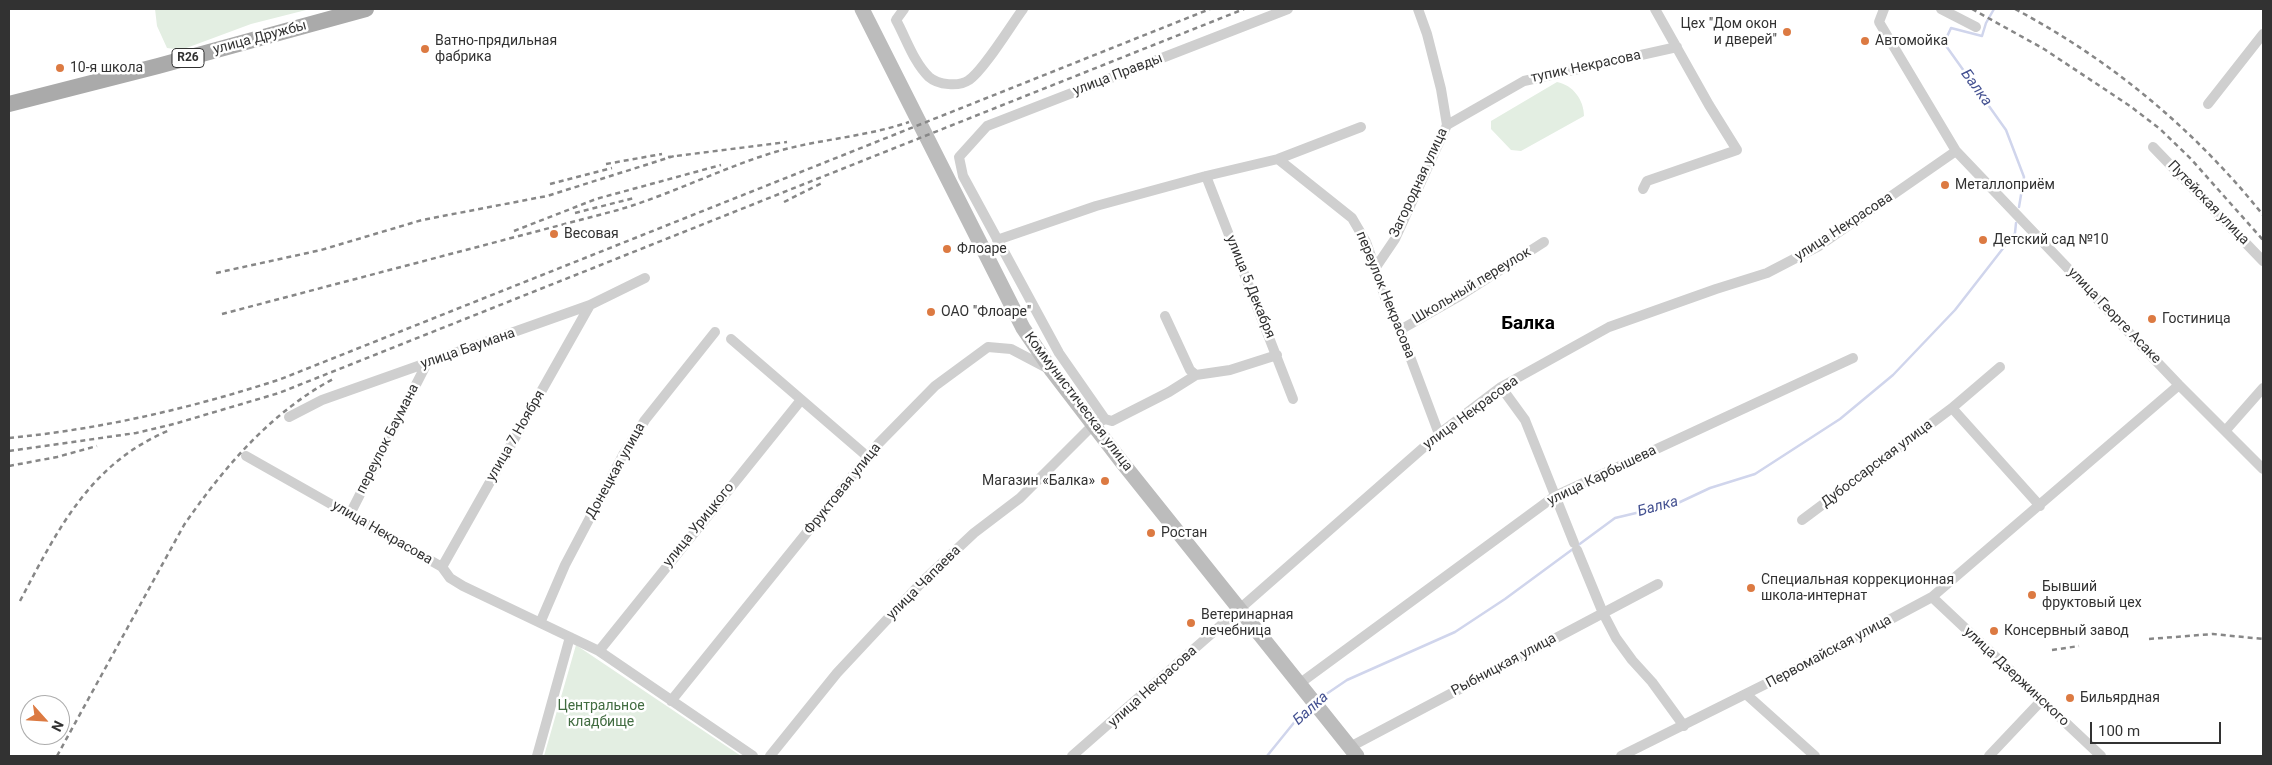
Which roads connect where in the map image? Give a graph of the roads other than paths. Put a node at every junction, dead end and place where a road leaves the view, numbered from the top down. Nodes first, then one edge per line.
1 (366, 9) edge
2 (862, 9) edge
3 (904, 9) edge
4 (1023, 9) edge
5 (1288, 9) edge
6 (1418, 9) edge
7 (1655, 9) edge
8 (1884, 9) edge
9 (1941, 9) edge
10 (1976, 27) dead end
11 (2263, 34) edge
12 (1677, 47) junction
13 (9, 104) edge
14 (2208, 104) dead end
15 (1447, 125) junction
16 (1361, 127) dead end
17 (2153, 147) dead end
18 (1956, 150) junction
19 (1278, 159) junction
20 (1206, 176) junction
21 (1643, 189) dead end
22 (997, 240) junction
23 (1544, 242) dead end
24 (2263, 261) edge
25 (1376, 267) junction
26 (646, 278) dead end
27 (590, 305) junction
28 (1165, 316) dead end
29 (1400, 330) junction
30 (714, 332) dead end
31 (731, 339) dead end
32 (1277, 354) junction
33 (1854, 358) dead end
34 (427, 363) junction
35 (2000, 367) dead end
36 (1052, 371) junction
37 (1196, 375) junction
38 (2179, 385) junction
39 (1501, 387) junction
40 (2263, 388) edge
41 (1293, 399) dead end
42 (801, 400) junction
43 (1952, 408) junction
44 (289, 417) dead end
45 (1099, 422) junction
46 (2226, 430) junction
47 (1439, 434) junction
48 (246, 456) dead end
49 (869, 458) junction
50 (2263, 469) edge
51 (1555, 496) junction
52 (2040, 506) junction
53 (350, 514) junction
54 (1802, 520) dead end
55 (442, 567) junction
56 (1658, 584) dead end
57 (1932, 597) junction
58 (1239, 610) junction
59 (1603, 613) junction
60 (540, 623) junction
61 (570, 637) junction
62 (599, 651) junction
63 (1299, 684) junction
64 (1747, 694) junction
65 (2042, 700) junction
66 (671, 701) junction
67 (1684, 726) junction
68 (1353, 752) edge
69 (537, 756) edge
70 (753, 756) edge
71 (770, 756) edge
72 (1072, 756) edge
73 (1621, 756) edge
74 (1815, 756) edge
75 (1989, 756) edge
76 (2100, 756) edge

1 - 13 main road, улица Дружбы / R26
2 - 36 main road, Коммунистическая улица
3 - 4 street
5 - 22 street, улица Правды
6 - 15 street, Загородная улица
7 - 12 street
8 - 18 street, улица Георге Асаке
9 - 10 street
11 - 14 street
12 - 15 street, тупик Некрасова
12 - 21 street
15 - 25 street, Загородная улица
16 - 19 street
17 - 24 street, Путейская улица
18 - 38 street, улица Георге Асаке
18 - 39 street, улица Некрасова
19 - 20 street
19 - 25 street, переулок Некрасова
20 - 22 street
20 - 32 street, улица 5 Декабря
22 - 45 street
23 - 29 street, Школьный переулок
25 - 29 street, переулок Некрасова
26 - 27 street, улица Баумана
27 - 34 street, улица Баумана
27 - 55 street, улица 7 Ноября
28 - 37 street
29 - 47 street, переулок Некрасова
30 - 60 street, Донецкая улица
31 - 42 street
32 - 37 street
32 - 41 street, улица 5 Декабря
33 - 51 street, улица Карбышева
34 - 44 street, улица Баумана
34 - 53 street, переулок Баумана
35 - 43 street, Дубоссарская улица
36 - 45 main road, Коммунистическая улица
36 - 49 street, Фруктовая улица
37 - 45 street
38 - 46 street, улица Георге Асаке
38 - 52 street, Первомайская улица
39 - 47 street, улица Некрасова
39 - 51 street
40 - 46 street
42 - 49 street
42 - 62 street, улица Урицкого
43 - 52 street
43 - 54 street, Дубоссарская улица
45 - 58 main road, Коммунистическая улица
45 - 71 street, улица Чапаева
46 - 50 street, улица Георге Асаке
47 - 58 street, улица Некрасова
48 - 53 street, улица Некрасова
49 - 66 street, Фруктовая улица
51 - 59 street
51 - 63 street, улица Карбышева
52 - 57 street, Первомайская улица
53 - 55 street, улица Некрасова
55 - 60 street, улица Некрасова
56 - 59 street, Рыбницкая улица
57 - 64 street, Первомайская улица
57 - 65 street, улица Дзержинского
58 - 63 main road, Коммунистическая улица
58 - 72 street, улица Некрасова
59 - 67 street
59 - 68 street, Рыбницкая улица
60 - 61 street, улица Некрасова
61 - 62 street, улица Некрасова
61 - 69 street
62 - 66 street, улица Некрасова
63 - 68 main road, Коммунистическая улица
64 - 67 street, Первомайская улица
64 - 74 street
65 - 75 street
65 - 76 street, улица Дзержинского
66 - 70 street, улица Некрасова
67 - 73 street, Первомайская улица

